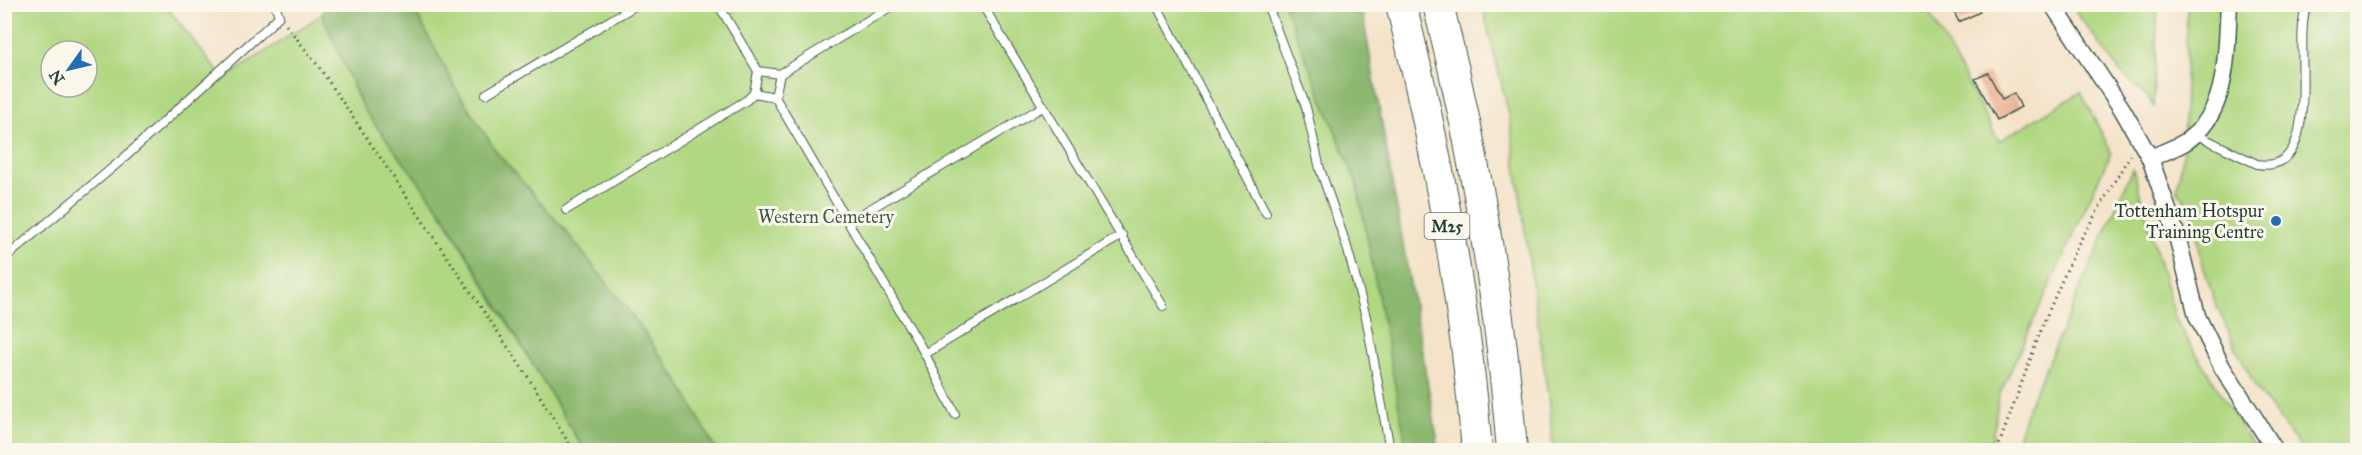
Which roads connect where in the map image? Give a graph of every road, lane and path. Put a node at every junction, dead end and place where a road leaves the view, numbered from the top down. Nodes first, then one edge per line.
1 (275, 4) edge
2 (638, 4) edge
3 (718, 4) edge
4 (895, 4) edge
5 (982, 4) edge
6 (1156, 4) edge
7 (1267, 4) edge
8 (1401, 4) edge
9 (1438, 4) edge
10 (2052, 4) edge
11 (2229, 4) edge
12 (2307, 4) edge
13 (279, 16) junction
14 (758, 71) junction
15 (780, 74) junction
16 (754, 93) junction
17 (486, 94) dead end
18 (775, 97) junction
19 (1044, 106) junction
20 (2195, 134) junction
21 (2140, 138) junction
22 (2150, 158) junction
23 (566, 210) dead end
24 (1266, 213) dead end
25 (848, 222) junction
26 (1122, 235) junction
27 (4, 259) edge
28 (1163, 306) dead end
29 (925, 354) junction
30 (955, 414) dead end
31 (573, 450) edge
32 (1390, 450) edge
33 (1477, 450) edge
34 (1512, 450) edge
35 (1997, 450) edge
36 (2275, 450) edge

1 - 13 lane
2 - 17 lane
3 - 14 lane
4 - 15 lane
5 - 19 lane
6 - 24 lane
7 - 32 lane
8 - 33 highway, M25
9 - 34 highway, M25
10 - 21 street
11 - 20 street
12 - 20 lane
13 - 27 lane
13 - 31 path
14 - 15 lane
14 - 16 lane
15 - 18 lane
16 - 18 lane
16 - 23 lane
18 - 25 lane
19 - 25 lane
19 - 26 lane
20 - 22 street
21 - 22 street
21 - 35 path
22 - 36 street
25 - 29 lane
26 - 28 lane
26 - 29 lane
29 - 30 lane

